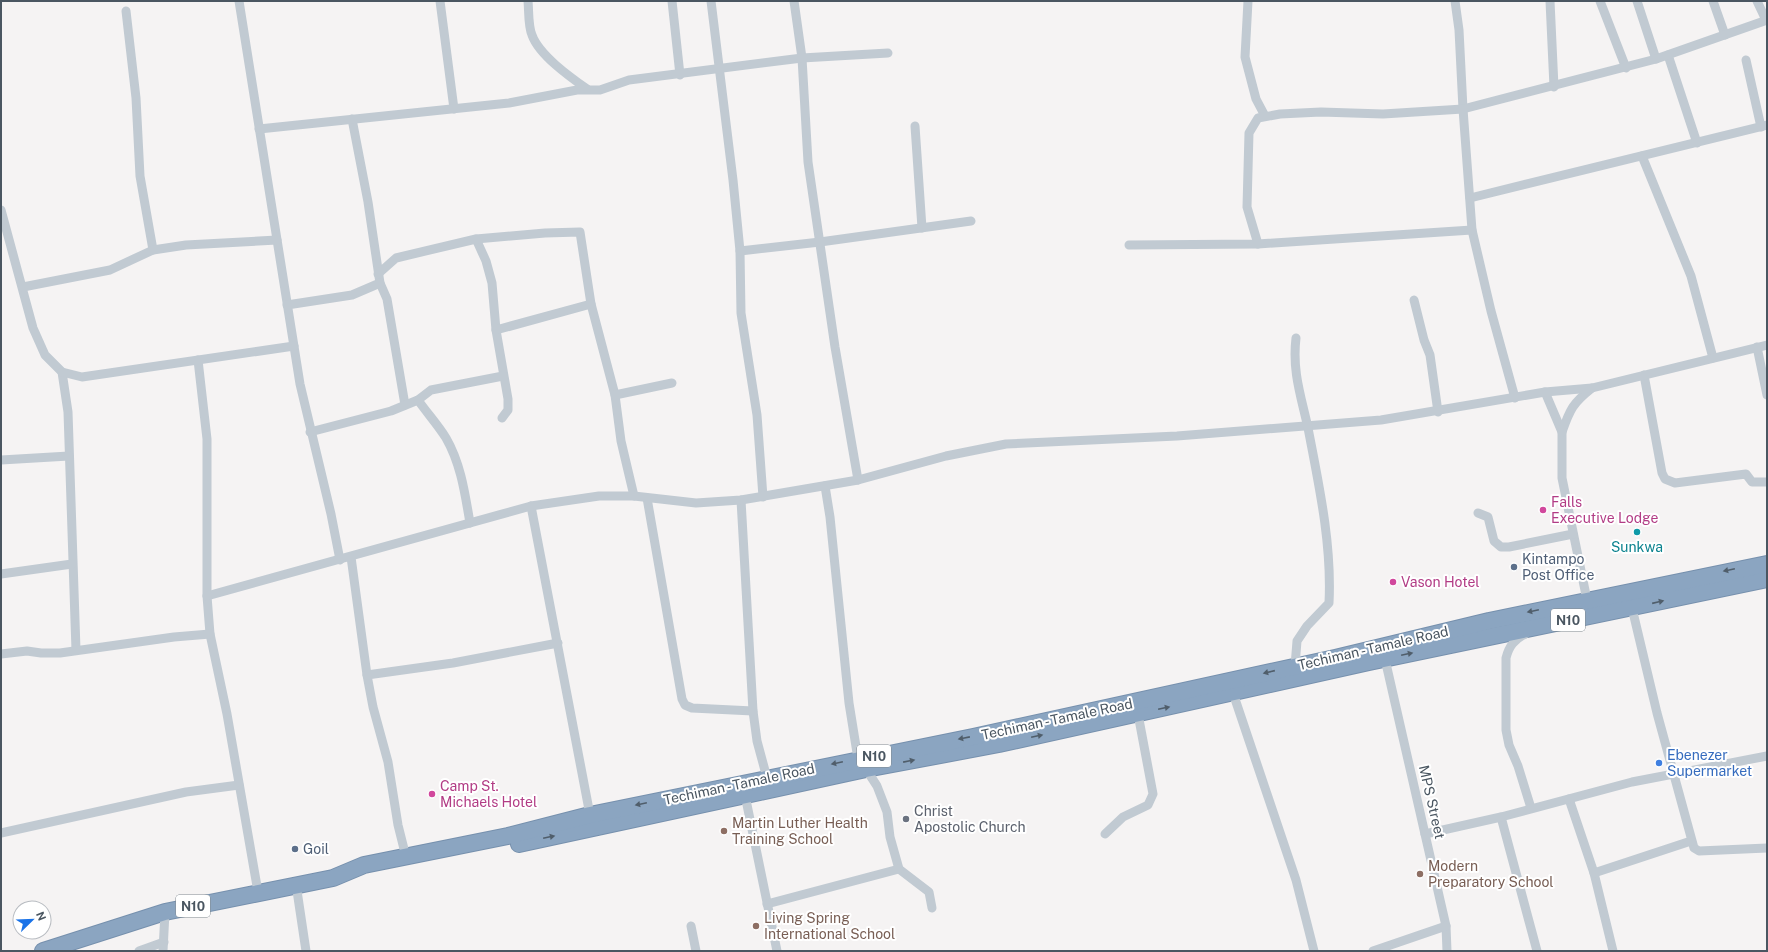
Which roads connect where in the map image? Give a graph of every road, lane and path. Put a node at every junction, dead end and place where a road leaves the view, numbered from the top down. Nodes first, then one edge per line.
1 (239, 1) edge
2 (440, 1) edge
3 (528, 1) edge
4 (672, 1) edge
5 (711, 1) edge
6 (794, 1) edge
7 (1248, 1) edge
8 (1455, 1) edge
9 (1550, 1) edge
10 (1600, 1) edge
11 (1637, 1) edge
12 (1714, 1) edge
13 (1757, 1) edge
14 (126, 11) dead end
15 (1766, 20) edge
16 (1725, 35) junction
17 (888, 53) dead end
18 (1668, 55) junction
19 (802, 58) junction
20 (1656, 59) junction
21 (1746, 60) dead end
22 (1626, 68) junction
23 (718, 69) junction
24 (680, 75) junction
25 (1554, 87) junction
26 (587, 89) junction
27 (454, 109) junction
28 (1463, 109) junction
29 (1265, 116) junction
30 (352, 119) junction
31 (915, 126) dead end
32 (1764, 126) edge
33 (259, 129) junction
34 (1697, 143) junction
35 (1642, 156) junction
36 (1470, 198) junction
37 (1, 210) edge
38 (971, 221) dead end
39 (922, 228) junction
40 (1472, 230) junction
41 (476, 239) junction
42 (277, 240) junction
43 (820, 242) junction
44 (1258, 244) junction
45 (1129, 245) dead end
46 (153, 250) junction
47 (740, 251) junction
48 (379, 278) junction
49 (23, 287) junction
50 (1414, 300) dead end
51 (591, 304) junction
52 (287, 305) junction
53 (496, 330) junction
54 (1296, 338) dead end
55 (1767, 345) edge
56 (294, 346) junction
57 (1758, 347) junction
58 (1713, 358) junction
59 (198, 360) junction
60 (62, 372) junction
61 (1644, 375) junction
62 (503, 376) junction
63 (672, 383) dead end
64 (1592, 388) junction
65 (1546, 392) junction
66 (615, 395) junction
67 (1767, 395) edge
68 (1515, 398) junction
69 (418, 400) junction
70 (406, 405) junction
71 (1438, 412) junction
72 (502, 418) dead end
73 (1308, 427) junction
74 (310, 432) junction
75 (1562, 432) junction
76 (69, 456) junction
77 (1, 460) edge
78 (858, 480) junction
79 (1767, 482) edge
80 (825, 486) junction
81 (634, 496) junction
82 (764, 497) junction
83 (648, 498) junction
84 (741, 500) junction
85 (531, 506) junction
86 (1478, 513) dead end
87 (470, 523) junction
88 (1573, 534) junction
89 (350, 557) junction
90 (340, 560) junction
91 (72, 564) junction
92 (1767, 564) edge
93 (1, 574) edge
94 (1767, 579) edge
95 (207, 596) junction
96 (1589, 607) junction
97 (1632, 608) junction
98 (1539, 627) junction
99 (210, 634) junction
100 (558, 643) junction
101 (76, 650) junction
102 (1, 654) edge
103 (1386, 659) junction
104 (1295, 666) junction
105 (367, 675) junction
106 (1233, 693) junction
107 (753, 711) junction
108 (1138, 714) junction
109 (1767, 756) edge
110 (862, 764) junction
111 (1674, 774) junction
112 (767, 778) junction
113 (239, 785) junction
114 (745, 795) junction
115 (1569, 799) junction
116 (1531, 808) junction
117 (590, 814) junction
118 (1501, 817) junction
119 (1, 833) edge
120 (1105, 834) dead end
121 (1425, 834) junction
122 (1691, 841) junction
123 (1767, 848) edge
124 (406, 857) junction
125 (899, 869) junction
126 (346, 873) junction
127 (1594, 873) junction
128 (296, 884) junction
129 (258, 892) junction
130 (767, 904) junction
131 (932, 908) dead end
132 (165, 912) junction
133 (691, 926) dead end
134 (1446, 926) junction
135 (164, 947) edge
136 (43, 951) edge
137 (139, 951) edge
138 (306, 951) edge
139 (696, 951) edge
140 (777, 951) edge
141 (1314, 951) edge
142 (1373, 951) edge
143 (1447, 951) edge
144 (1537, 951) edge
145 (1613, 951) edge

1 - 33 street
2 - 27 street
3 - 26 street
4 - 24 street
5 - 23 street
6 - 19 street
7 - 29 street
8 - 28 street
9 - 25 street
10 - 22 street
11 - 20 street
12 - 16 street
13 - 15 street
14 - 46 street
15 - 16 street
16 - 18 street
17 - 19 street
18 - 20 street
18 - 34 street
19 - 23 street
19 - 43 street
20 - 22 street
21 - 32 street
22 - 25 street
23 - 24 street
23 - 47 street
24 - 26 street
25 - 28 street
26 - 27 street
27 - 30 street
28 - 29 street
28 - 36 street
29 - 44 street
30 - 33 street
30 - 48 street
31 - 39 street
32 - 34 street
33 - 42 street
34 - 35 street
35 - 36 street
35 - 58 street
36 - 40 street
37 - 49 street
38 - 39 street
39 - 43 street
40 - 44 street
40 - 68 street
41 - 48 street
41 - 51 street
41 - 53 street
42 - 46 street
42 - 52 street
43 - 47 street
43 - 78 street
44 - 45 street
46 - 49 street
47 - 82 street
48 - 52 street
48 - 70 street
49 - 60 street
50 - 71 street
51 - 53 street
51 - 66 street
52 - 56 street
53 - 62 street
54 - 73 street
55 - 57 street
56 - 59 street
56 - 74 street
57 - 58 street
57 - 67 street
58 - 61 street
59 - 60 street
59 - 95 street
60 - 76 street
61 - 64 street
61 - 79 street
62 - 69 street
62 - 72 street
63 - 66 street
64 - 65 street
64 - 75 street
65 - 68 street
65 - 75 street
66 - 81 street
68 - 71 street
69 - 70 street
69 - 87 street
70 - 74 street
71 - 73 street
73 - 78 street
73 - 104 street
74 - 90 street
75 - 88 street
76 - 77 street
76 - 91 street
78 - 80 street
80 - 82 street
80 - 110 street
81 - 83 street
81 - 85 street
82 - 84 street
83 - 84 street
83 - 107 street
84 - 107 street
85 - 87 street
85 - 100 street
86 - 88 street
87 - 89 street
88 - 96 street
89 - 90 street
89 - 105 street
90 - 95 street
91 - 93 street
91 - 101 street
92 -> 96 highway, Techiman - Tamale Road / N10
97 -> 94 highway, Techiman - Tamale Road / N10
95 - 99 street
96 - 97 highway, Techiman - Tamale Road / N10
96 - 98 highway, Techiman - Tamale Road / N10
96 -> 104 highway, Techiman - Tamale Road / N10
97 - 111 street
103 -> 98 highway, Techiman - Tamale Road / N10
98 - 116 street
99 - 101 street
99 - 113 street
100 - 105 street
100 - 117 street
101 - 102 street
103 - 106 highway, Techiman - Tamale Road / N10
103 - 121 street, MPS Street
104 -> 110 highway, Techiman - Tamale Road / N10
105 - 124 street
108 -> 106 highway, Techiman - Tamale Road / N10
106 - 141 street
107 - 112 street
110 -> 108 highway, Techiman - Tamale Road / N10
108 - 120 street
109 - 111 street
110 -> 112 highway, Techiman - Tamale Road / N10
110 - 114 highway, Techiman - Tamale Road / N10
110 - 125 street
111 - 115 street
111 - 122 street
112 -> 117 highway, Techiman - Tamale Road / N10
113 - 119 street
113 - 129 street
126 -> 114 highway, Techiman - Tamale Road / N10
114 - 130 street
115 - 116 street
115 - 127 street
116 - 118 street
117 - 124 highway, Techiman - Tamale Road / N10
118 - 121 street
118 - 144 street
121 - 134 street, MPS Street
122 - 123 street
122 - 127 street
124 - 126 highway, Techiman - Tamale Road / N10
125 - 130 street
125 - 131 street
126 - 128 highway, Techiman - Tamale Road / N10
127 - 145 street
128 - 129 highway, Techiman - Tamale Road / N10
128 - 138 street
129 - 132 highway, Techiman - Tamale Road / N10
130 - 140 street
132 - 135 street
132 - 136 highway, Techiman - Tamale Road / N10
133 - 139 street
134 - 142 street
134 - 143 street, MPS Street
135 - 137 street

